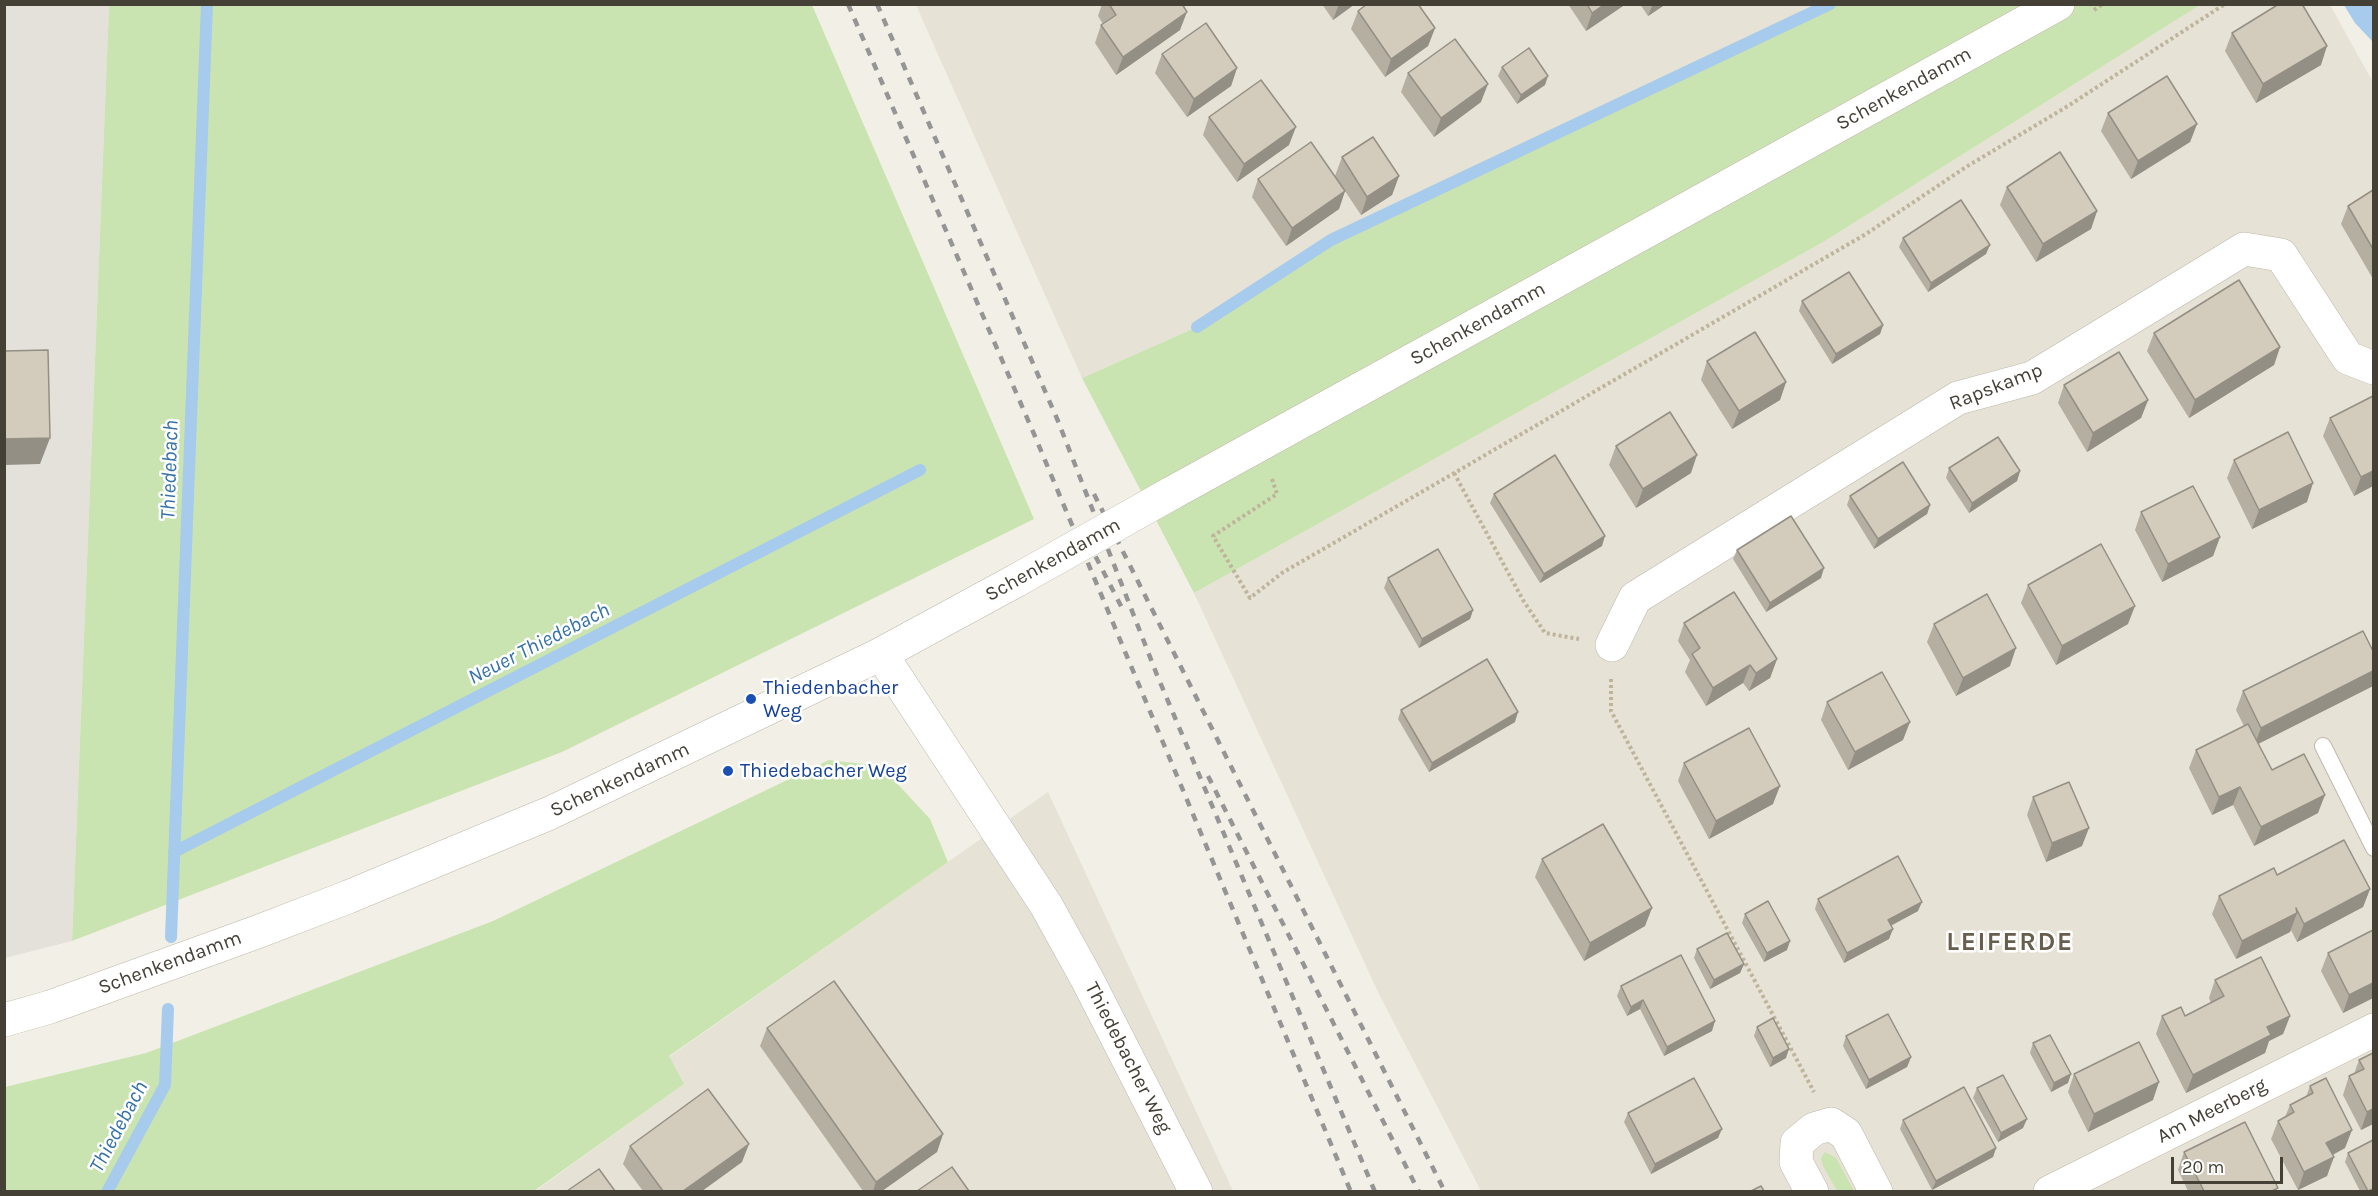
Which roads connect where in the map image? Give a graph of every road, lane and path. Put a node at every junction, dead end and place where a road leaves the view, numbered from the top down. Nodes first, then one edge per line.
1 (2058, 4) edge
2 (2226, 4) edge
3 (2373, 368) edge
4 (1454, 473) junction
5 (1277, 494) dead end
6 (1612, 645) junction
7 (881, 654) junction
8 (2324, 746) dead end
9 (2373, 848) edge
10 (4, 1020) edge
11 (2373, 1030) edge
12 (1831, 1124) junction
13 (1196, 1191) edge
14 (1812, 1191) edge
15 (1876, 1191) edge
16 (2050, 1191) edge

1 - 7 street, Schenkendamm, bridge
2 - 4 path
3 - 6 street, Rapskamp
4 - 5 path
4 - 6 path
6 - 12 path
7 - 10 street, Schenkendamm
7 - 13 street, Thiedebacher Weg
8 - 9 lane
11 - 16 street, Am Meerberg
12 - 14 street
12 - 15 street

